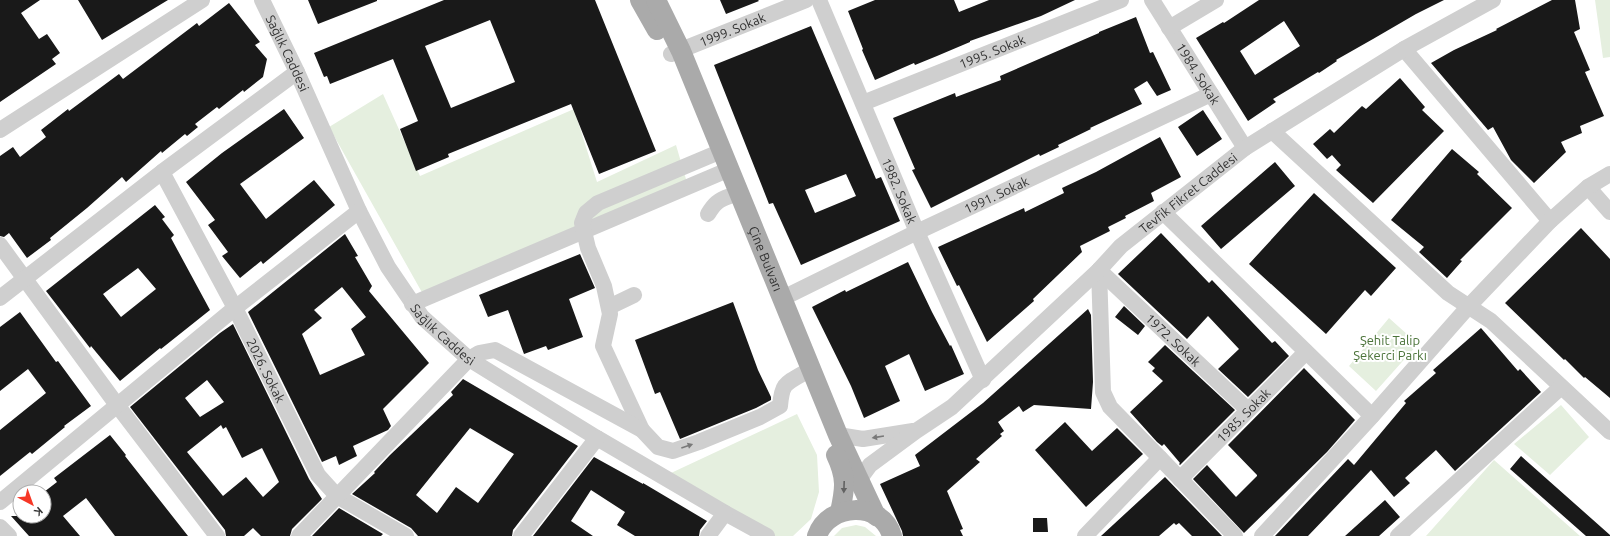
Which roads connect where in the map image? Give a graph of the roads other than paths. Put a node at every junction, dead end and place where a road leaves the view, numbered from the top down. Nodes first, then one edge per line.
1 (202, 0) edge
2 (262, 0) edge
3 (640, 0) edge
4 (656, 0) edge
5 (806, 0) edge
6 (819, 0) edge
7 (1121, 0) edge
8 (1152, 0) edge
9 (1216, 0) edge
10 (1493, 0) edge
11 (1472, 5) edge
12 (1169, 28) junction
13 (1404, 49) junction
14 (676, 53) junction
15 (297, 72) junction
16 (1211, 94) junction
17 (863, 103) junction
18 (0, 130) edge
19 (1272, 131) junction
20 (1245, 148) junction
21 (712, 155) junction
22 (725, 171) junction
23 (162, 172) junction
24 (1610, 174) edge
25 (1588, 187) junction
26 (730, 196) junction
27 (359, 211) junction
28 (1163, 212) junction
29 (1610, 212) edge
30 (708, 214) dead end
31 (1550, 221) junction
32 (584, 231) junction
33 (917, 232) junction
34 (0, 245) edge
35 (1099, 270) junction
36 (24, 279) junction
37 (634, 296) dead end
38 (0, 298) edge
39 (783, 298) junction
40 (412, 304) junction
41 (1469, 306) junction
42 (609, 307) junction
43 (235, 308) junction
44 (1306, 352) junction
45 (469, 360) junction
46 (802, 374) junction
47 (982, 380) junction
48 (1562, 387) junction
49 (117, 405) junction
50 (1248, 410) junction
51 (1372, 416) junction
52 (642, 430) junction
53 (916, 431) junction
54 (1610, 432) edge
55 (838, 435) junction
56 (597, 438) junction
57 (1160, 458) junction
58 (1180, 479) junction
59 (859, 480) junction
60 (337, 496) junction
61 (0, 502) edge
62 (840, 512) junction
63 (725, 513) junction
64 (876, 516) junction
65 (0, 527) edge
66 (9, 536) edge
67 (217, 536) edge
68 (299, 536) edge
69 (406, 536) edge
70 (521, 536) edge
71 (708, 536) edge
72 (767, 536) edge
73 (817, 536) edge
74 (892, 536) edge
75 (1085, 536) edge
76 (1235, 536) edge
77 (1262, 536) edge
78 (1398, 536) edge

1 - 18 street
2 - 15 street, Sağlık Caddesi
3 - 14 main road, Çine Bulvarı
4 - 14 main road, Çine Bulvarı
5 - 14 street, 1999. Sokak
6 - 17 street, 1982. Sokak
7 - 17 street, 1995. Sokak
8 - 12 street, 1984. Sokak
9 - 12 street
10 - 11 street, Tevfik Fikret Caddesi
11 - 13 street, Tevfik Fikret Caddesi
12 - 16 street, 1984. Sokak
13 - 19 street, Tevfik Fikret Caddesi
13 - 31 street
14 - 21 main road, Çine Bulvarı
14 - 22 main road, Çine Bulvarı
15 - 23 street
15 - 27 street, Sağlık Caddesi
16 - 20 street, 1984. Sokak
16 - 33 street, 1991. Sokak
17 - 33 street, 1982. Sokak
19 - 20 street, Tevfik Fikret Caddesi
19 - 41 street
20 - 28 street, Tevfik Fikret Caddesi
21 - 22 main road, Çine Bulvarı
21 - 32 street
22 - 26 main road, Çine Bulvarı
22 - 32 street
22 - 39 main road, Çine Bulvarı
23 - 36 street
23 - 43 street, 2026. Sokak
24 - 25 street
25 - 29 street
25 - 31 street
26 - 30 street
26 - 46 main road, Çine Bulvarı
27 - 40 street, Sağlık Caddesi
27 - 43 street
28 - 35 street, Tevfik Fikret Caddesi
28 - 44 street
31 - 41 street
32 - 40 street
32 - 42 street
33 - 39 street, 1991. Sokak
33 - 47 street, 1982. Sokak
34 - 36 street
35 - 47 street, Tevfik Fikret Caddesi
35 - 50 street, 1972. Sokak
35 - 57 street
36 - 38 street
36 - 49 street
37 - 42 street
39 - 55 main road, Çine Bulvarı
40 - 45 street, Sağlık Caddesi
41 - 48 street
41 - 51 street
42 - 52 street
43 - 49 street
43 - 60 street, 2026. Sokak
44 - 50 street, 1985. Sokak
44 - 51 street
45 - 52 street
45 - 56 street, Sağlık Caddesi
45 - 60 street
52 -> 46 street
46 -> 62 main road, Çine Bulvarı
47 - 53 street, Tevfik Fikret Caddesi
48 - 54 street
48 - 78 street
49 - 61 street
49 - 67 street
50 - 58 street, 1985. Sokak
51 - 77 street
53 -> 55 street, Tevfik Fikret Caddesi
53 - 59 street, Tevfik Fikret Caddesi
55 - 59 main road, Çine Bulvarı
56 - 63 street, Sağlık Caddesi
56 - 70 street
57 - 58 street
57 - 75 street
58 - 76 street
59 - 64 main road, Çine Bulvarı
60 - 68 street
60 - 69 street, 2026. Sokak
62 - 64 main road
62 - 73 main road
63 - 71 street
63 - 72 street, Sağlık Caddesi
64 - 74 main road
65 - 66 street

